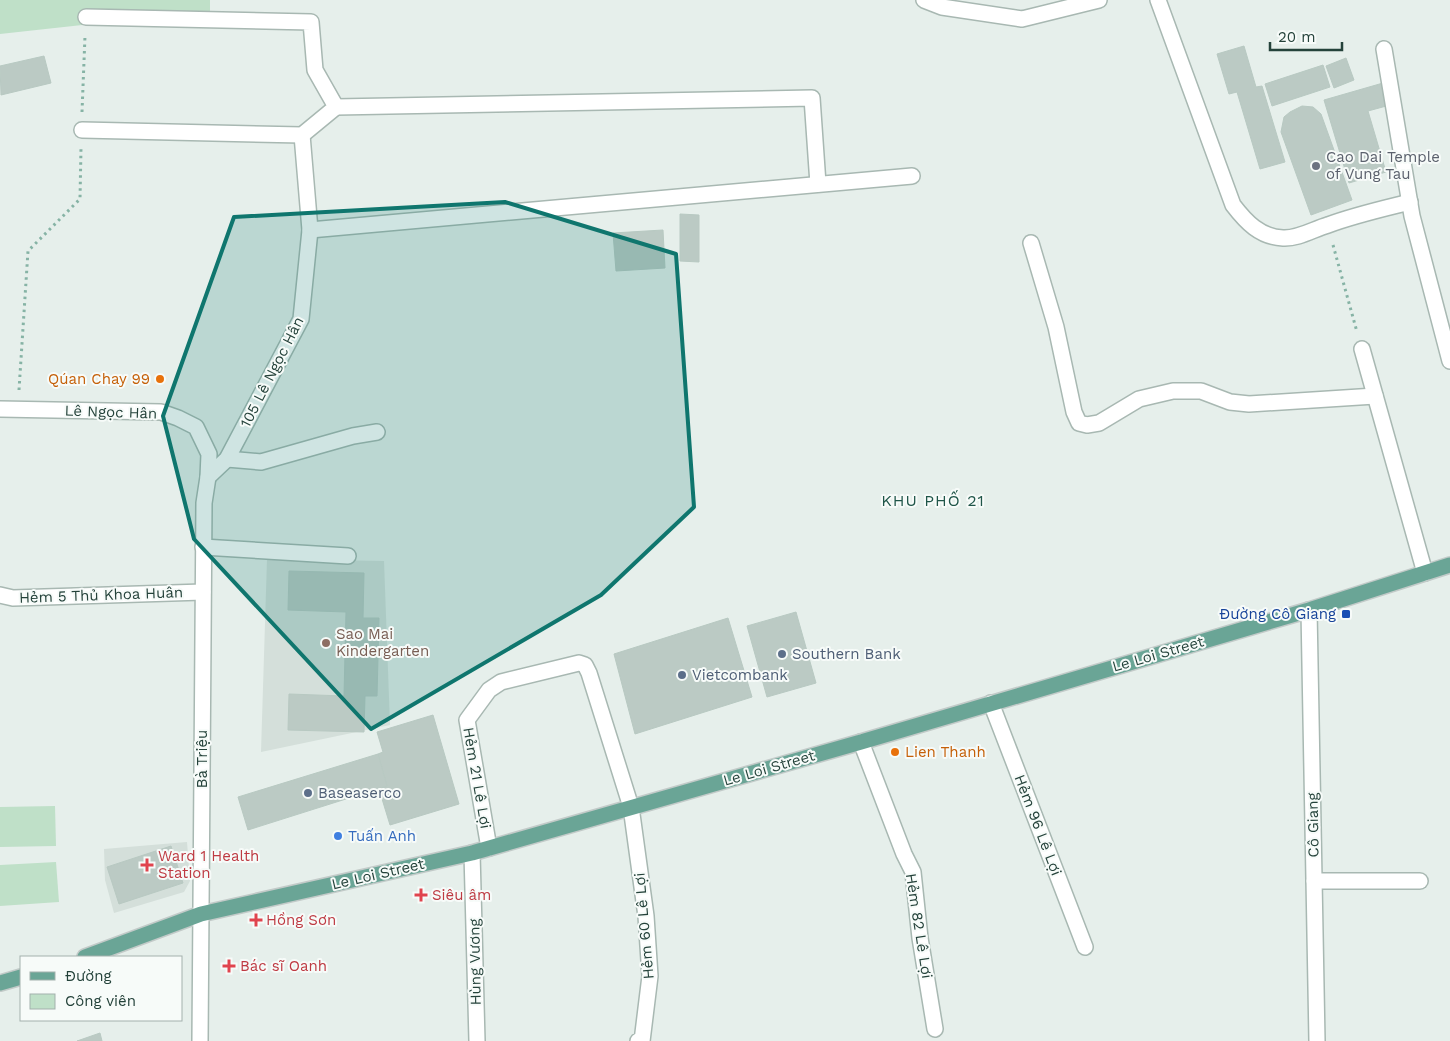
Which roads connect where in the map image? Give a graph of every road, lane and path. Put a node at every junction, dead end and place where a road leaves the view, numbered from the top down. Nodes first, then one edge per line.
1 (924, 0) edge
2 (1099, 0) edge
3 (1158, 0) edge
4 (86, 17) joint
5 (1384, 49) dead end
6 (336, 108) junction
7 (82, 130) junction
8 (302, 135) junction
9 (912, 176) dead end
10 (818, 184) junction
11 (1410, 202) junction
12 (1327, 225) junction
13 (310, 230) junction
14 (1031, 243) dead end
15 (1362, 349) joint
16 (1450, 361) edge
17 (1375, 396) junction
18 (0, 409) edge
19 (18, 409) junction
20 (378, 432) dead end
21 (227, 460) junction
22 (208, 477) junction
23 (203, 547) junction
24 (348, 556) dead end
25 (1450, 565) edge
26 (1425, 573) junction
27 (203, 592) junction
28 (0, 595) edge
29 (1309, 610) junction
30 (991, 703) junction
31 (861, 742) junction
32 (631, 807) junction
33 (489, 848) junction
34 (472, 853) junction
35 (1314, 881) junction
36 (1420, 881) dead end
37 (201, 914) junction
38 (1085, 947) dead end
39 (88, 956) edge
40 (20, 977) edge
41 (0, 983) edge
42 (935, 1028) dead end
43 (200, 1041) edge
44 (477, 1041) edge
45 (638, 1041) edge
46 (1317, 1041) edge

1 - 2 street
3 - 12 street
4 - 6 street
4 - 7 path
5 - 11 street
6 - 8 street
6 - 10 street
7 - 8 street
7 - 19 path
8 - 13 street, 105 Lê Ngọc Hân
9 - 10 street
10 - 13 street
11 - 12 street
11 - 16 street
12 - 15 path
13 - 21 street, 105 Lê Ngọc Hân
14 - 17 street
15 - 17 street
17 - 26 street
18 - 19 street, Lê Ngọc Hân
19 - 22 street, Lê Ngọc Hân
20 - 21 street
21 - 22 street, 105 Lê Ngọc Hân
22 - 23 street, Bà Triệu
23 - 24 street
23 - 27 street, Bà Triệu
25 - 26 main road, Le Loi Street
26 - 29 main road, Le Loi Street
27 - 28 street, Hẻm 5 Thủ Khoa Huân
27 - 37 street, Bà Triệu
29 - 30 main road, Le Loi Street
29 - 35 street, Cô Giang
30 - 31 main road, Le Loi Street
30 - 38 street, Hẻm 96 Lê Lợi
31 - 32 main road, Le Loi Street
31 - 42 street, Hẻm 82 Lê Lợi
32 - 33 main road, Le Loi Street
32 - 33 street, Hẻm 21 Lê Lợi
32 - 45 street, Hẻm 60 Lê Lợi
33 - 34 main road, Le Loi Street
34 - 37 main road, Le Loi Street
34 - 44 street, Hùng Vương
35 - 36 street
35 - 46 street, Cô Giang
37 - 39 main road, Le Loi Street
37 - 43 street, Bà Triệu
40 - 41 main road

